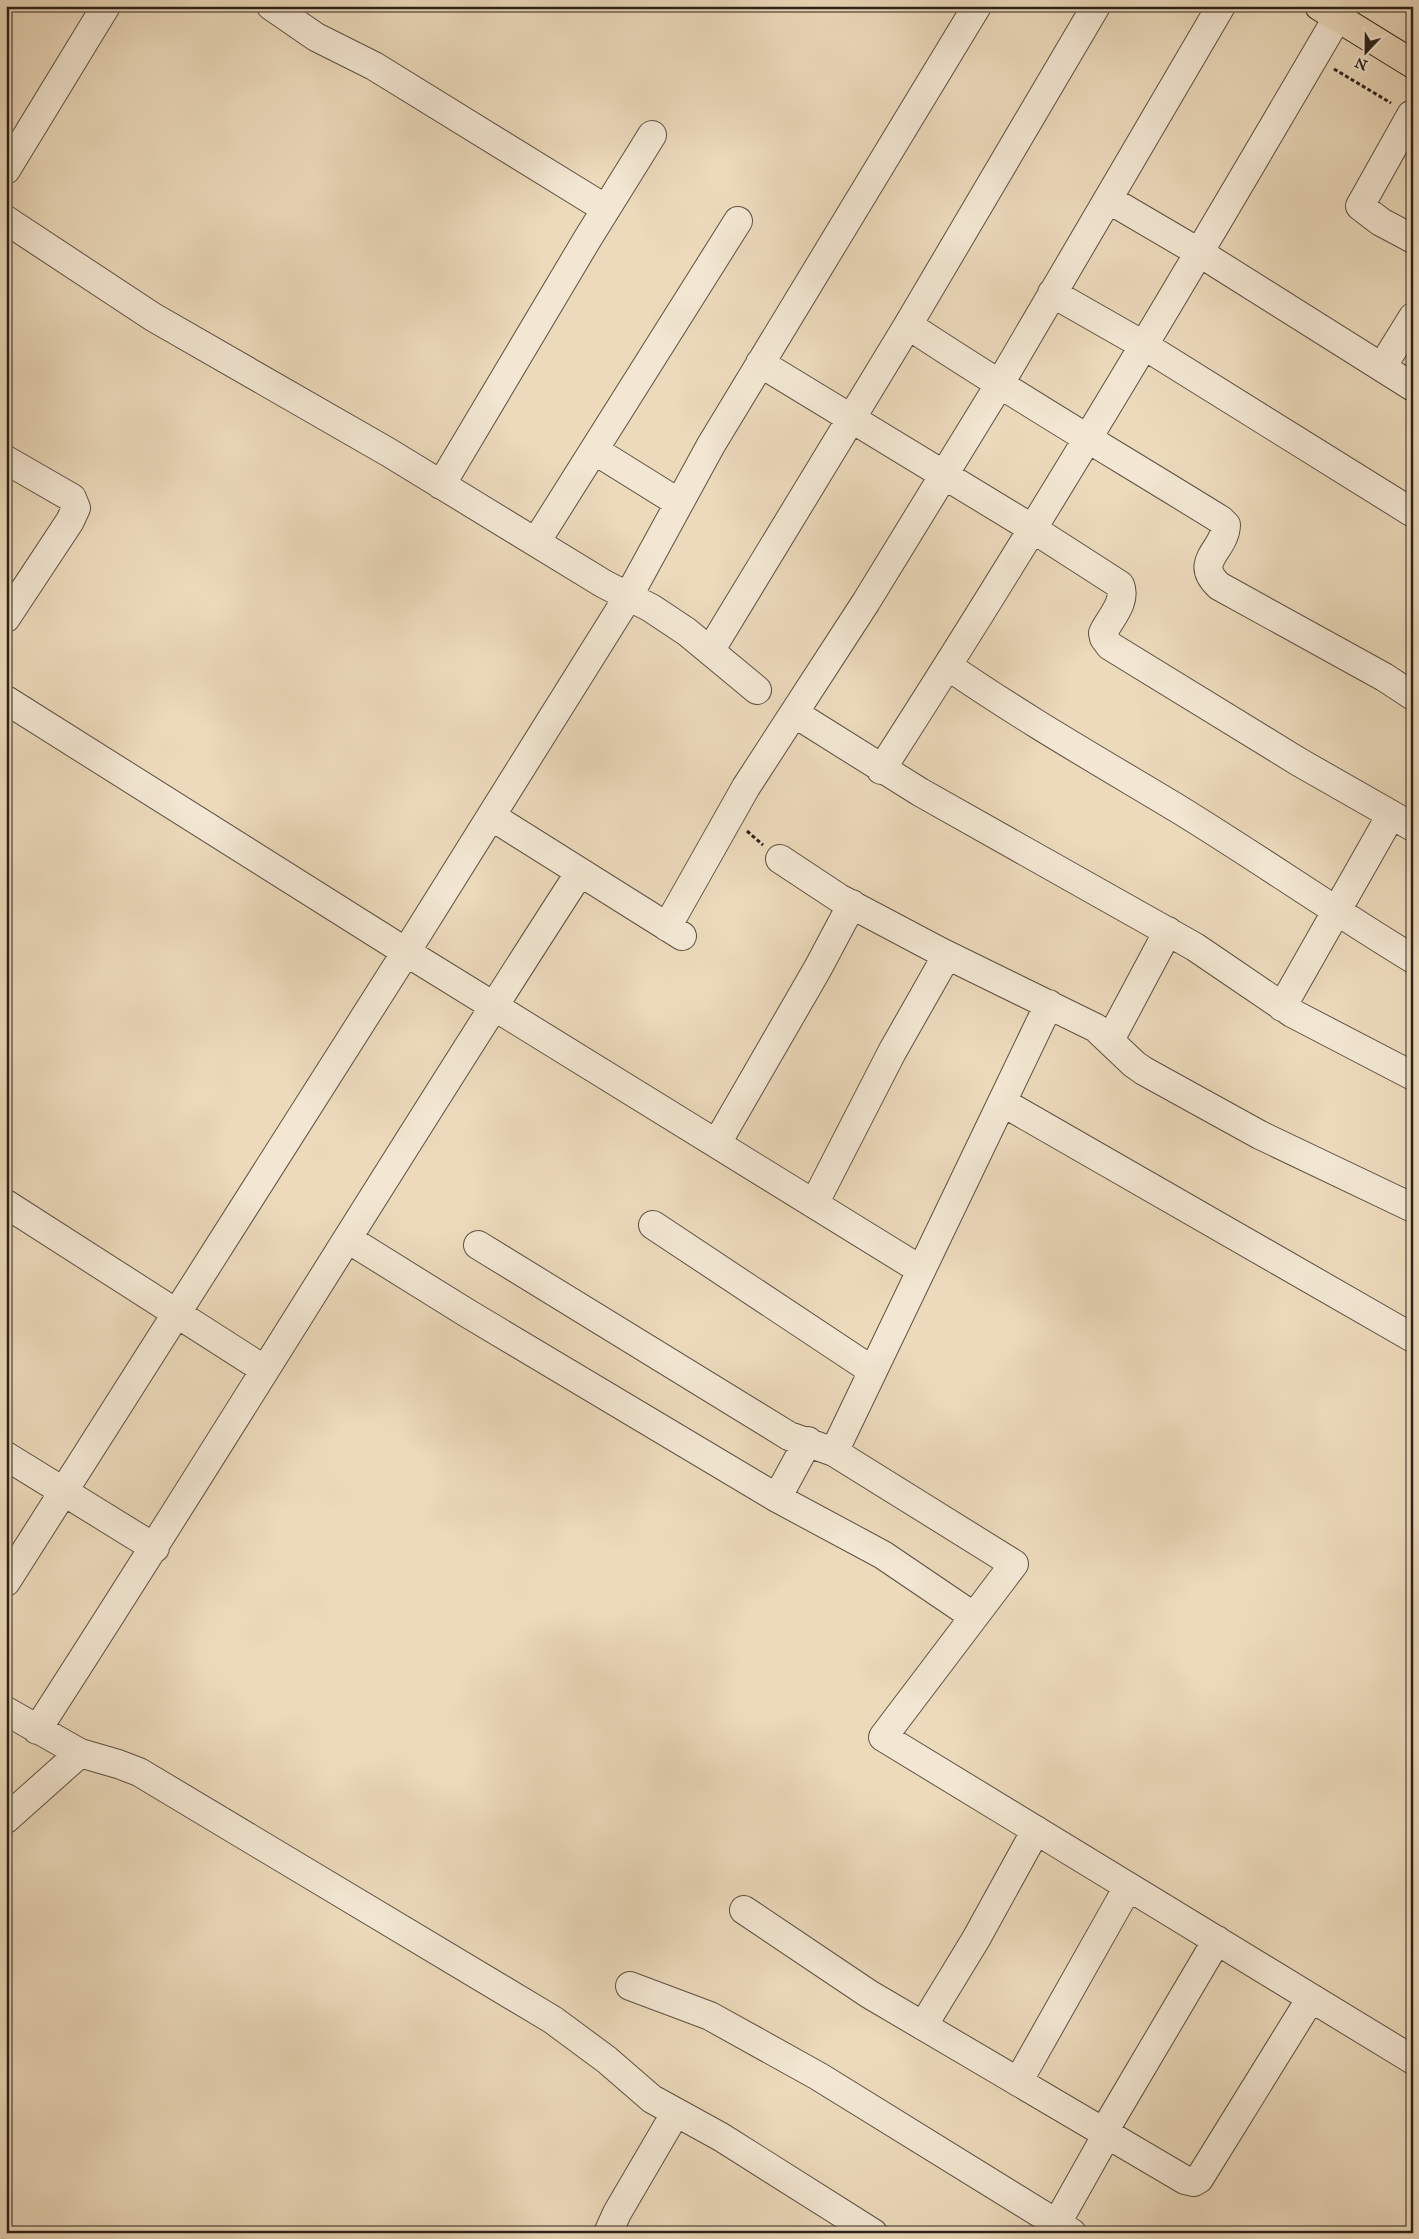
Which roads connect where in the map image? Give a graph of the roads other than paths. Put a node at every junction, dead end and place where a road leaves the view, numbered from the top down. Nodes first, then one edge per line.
1 (106, 6) edge
2 (271, 6) edge
3 (977, 6) edge
4 (1096, 6) edge
5 (1221, 6) edge
6 (1328, 12) edge
7 (1413, 64) edge
8 (1411, 115) road end
9 (652, 135) dead end
10 (6, 170) edge
11 (1108, 200) junction
12 (606, 209) junction
13 (6, 220) edge
14 (738, 221) dead end
15 (1413, 239) edge
16 (1200, 253) junction
17 (1052, 293) junction
18 (1413, 316) edge
19 (908, 325) junction
20 (1145, 346) junction
21 (760, 363) junction
22 (1382, 367) junction
23 (999, 385) junction
24 (1413, 386) edge
25 (851, 419) junction
26 (1089, 438) junction
27 (594, 450) junction
28 (6, 460) edge
29 (943, 476) junction
30 (441, 485) junction
31 (679, 503) junction
32 (1413, 513) edge
33 (1033, 529) junction
34 (536, 542) junction
35 (628, 596) junction
36 (6, 618) edge
37 (710, 651) junction
38 (948, 666) junction
39 (757, 690) dead end
40 (1413, 696) edge
41 (6, 700) edge
42 (794, 713) junction
43 (881, 770) junction
44 (491, 816) junction
45 (1402, 821) edge
46 (780, 859) road end
47 (580, 872) junction
48 (852, 904) junction
49 (1336, 912) junction
50 (1168, 931) junction
51 (406, 952) junction
52 (947, 955) junction
53 (1413, 958) edge
54 (1049, 1004) junction
55 (493, 1006) junction
56 (1282, 1007) junction
57 (1110, 1040) junction
58 (1413, 1076) edge
59 (1002, 1102) junction
60 (717, 1143) junction
61 (6, 1204) edge
62 (814, 1204) junction
63 (1413, 1208) edge
64 (653, 1225) dead end
65 (348, 1239) junction
66 (478, 1245) dead end
67 (921, 1270) junction
68 (178, 1312) junction
69 (1413, 1338) edge
70 (265, 1370) junction
71 (873, 1371) junction
72 (808, 1441) junction
73 (834, 1452) junction
74 (6, 1456) edge
75 (64, 1492) junction
76 (777, 1498) junction
77 (155, 1548) junction
78 (6, 1582) edge
79 (973, 1616) junction
80 (6, 1711) edge
81 (37, 1730) junction
82 (80, 1754) junction
83 (6, 1819) edge
84 (1036, 1830) junction
85 (1128, 1887) junction
86 (744, 1910) dead end
87 (1217, 1940) junction
88 (630, 1986) dead end
89 (1311, 1998) junction
90 (923, 2026) junction
91 (1413, 2060) edge
92 (1018, 2082) junction
93 (676, 2112) junction
94 (1104, 2134) junction
95 (855, 2228) edge
96 (1065, 2228) edge
97 (608, 2233) edge

1 - 10 street
2 - 12 street
3 - 21 street
4 - 19 street
5 - 11 street
6 - 7 main road
6 - 16 street
8 - 15 street
9 - 12 street
11 - 16 street
11 - 17 street
12 - 30 street
13 - 30 street
14 - 27 street
16 - 20 street
16 - 22 street
17 - 20 street
17 - 23 street
18 - 22 street
19 - 23 street
19 - 25 street
20 - 26 street
20 - 32 street
21 - 25 street
21 - 31 street
22 - 24 street
23 - 26 street
23 - 29 street
25 - 29 street
25 - 37 street
26 - 33 street
26 - 40 street
27 - 31 street
27 - 34 street
28 - 36 street
29 - 33 street
29 - 42 street
30 - 34 street
31 - 35 street
33 - 38 street
33 - 45 street
34 - 35 street
35 - 37 street
35 - 44 street
37 - 39 street
38 - 43 street
38 - 49 street
41 - 51 street
42 - 43 street
42 - 47 street
43 - 50 street
44 - 47 street
44 - 51 street
45 - 49 street
46 - 48 street
47 - 55 street
48 - 52 street
48 - 60 street
49 - 53 street
49 - 56 street
50 - 56 street
50 - 57 street
51 - 55 street
51 - 68 street
52 - 54 street
52 - 62 street
54 - 57 street
54 - 59 street
55 - 60 street
55 - 65 street
56 - 58 street
57 - 63 street
59 - 67 street
59 - 69 street
60 - 62 street
61 - 68 street
62 - 67 street
64 - 71 street
65 - 70 street
65 - 76 street
66 - 72 street
67 - 71 street
68 - 70 street
68 - 75 street
70 - 77 street
71 - 73 street
72 - 73 street
72 - 76 street
73 - 79 street
74 - 75 street
75 - 77 street
75 - 78 street
76 - 79 street
77 - 81 street
79 - 84 street
80 - 81 street
81 - 82 street
82 - 83 street
82 - 93 street
84 - 85 street
84 - 90 street
85 - 87 street
85 - 92 street
86 - 90 street
87 - 89 street
87 - 94 street
88 - 96 street
89 - 91 street
89 - 94 street
90 - 92 street
92 - 94 street
93 - 95 street
93 - 97 street
94 - 96 street

